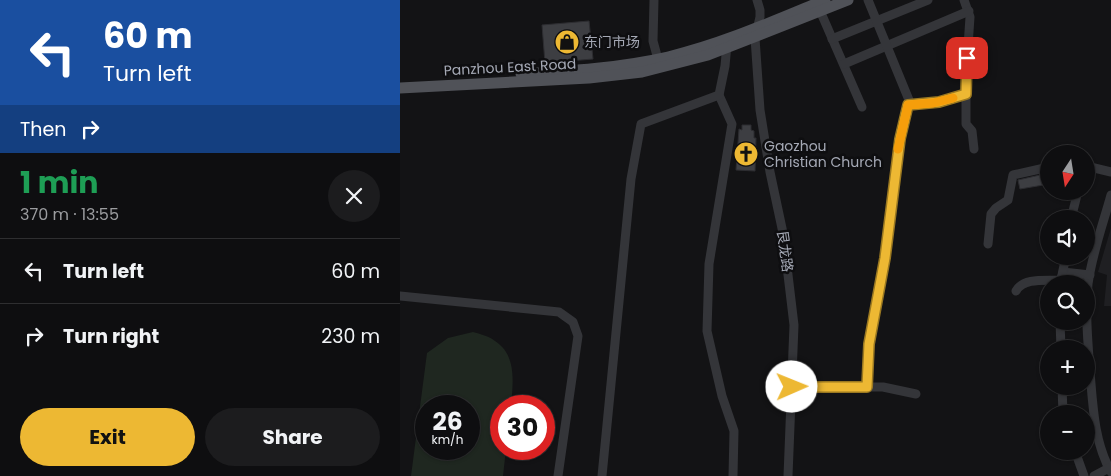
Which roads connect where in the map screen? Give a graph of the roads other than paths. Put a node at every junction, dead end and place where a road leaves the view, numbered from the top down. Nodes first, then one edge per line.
1 (654, 0) edge
2 (757, 0) edge
3 (848, 0) edge
4 (868, 0) edge
5 (928, 0) edge
6 (964, 0) edge
7 (821, 5) edge
8 (969, 11) junction
9 (877, 21) junction
10 (756, 33) junction
11 (832, 39) junction
12 (727, 44) junction
13 (887, 46) junction
14 (659, 64) junction
15 (844, 64) junction
16 (400, 82) edge
17 (400, 88) edge
18 (966, 94) junction
19 (719, 96) junction
20 (908, 105) junction
21 (862, 107) dead end
22 (974, 149) dead end
23 (1095, 168) edge
24 (1040, 169) edge
25 (1111, 172) edge
26 (1110, 201) edge
27 (988, 244) dead end
28 (1090, 275) edge
29 (1040, 281) edge
30 (1016, 291) dead end
31 (400, 296) edge
32 (1087, 330) edge
33 (792, 387) junction
34 (867, 387) junction
35 (916, 394) dead end
36 (1078, 460) edge
37 (1110, 470) edge
38 (558, 476) edge
39 (602, 476) edge
40 (733, 476) edge
41 (788, 476) edge
42 (1084, 476) edge
43 (1094, 476) edge

1 - 14 street
2 - 10 street, 艮龙路
3 - 7 main road, Panzhou East Road
4 - 9 street
5 - 9 street
6 - 8 street
7 - 10 main road, Panzhou East Road
7 - 11 street
8 - 13 street
8 - 18 street
9 - 11 street
9 - 13 street
10 - 12 main road, Panzhou East Road
10 - 33 street, 艮龙路
11 - 15 street
12 - 14 main road, Panzhou East Road
12 - 19 street
13 - 15 street
13 - 20 street
14 - 16 main road, Panzhou East Road
14 - 17 main road, Panzhou East Road
15 - 21 street
18 - 20 street
18 - 22 street
19 - 39 street
19 - 40 street
20 - 34 street
23 - 25 street
24 - 27 street
26 - 28 street
29 - 30 street
31 - 38 street
32 - 37 street
33 - 34 street
33 - 41 street, 艮龙路
34 - 35 street
36 - 42 street
37 - 43 street

